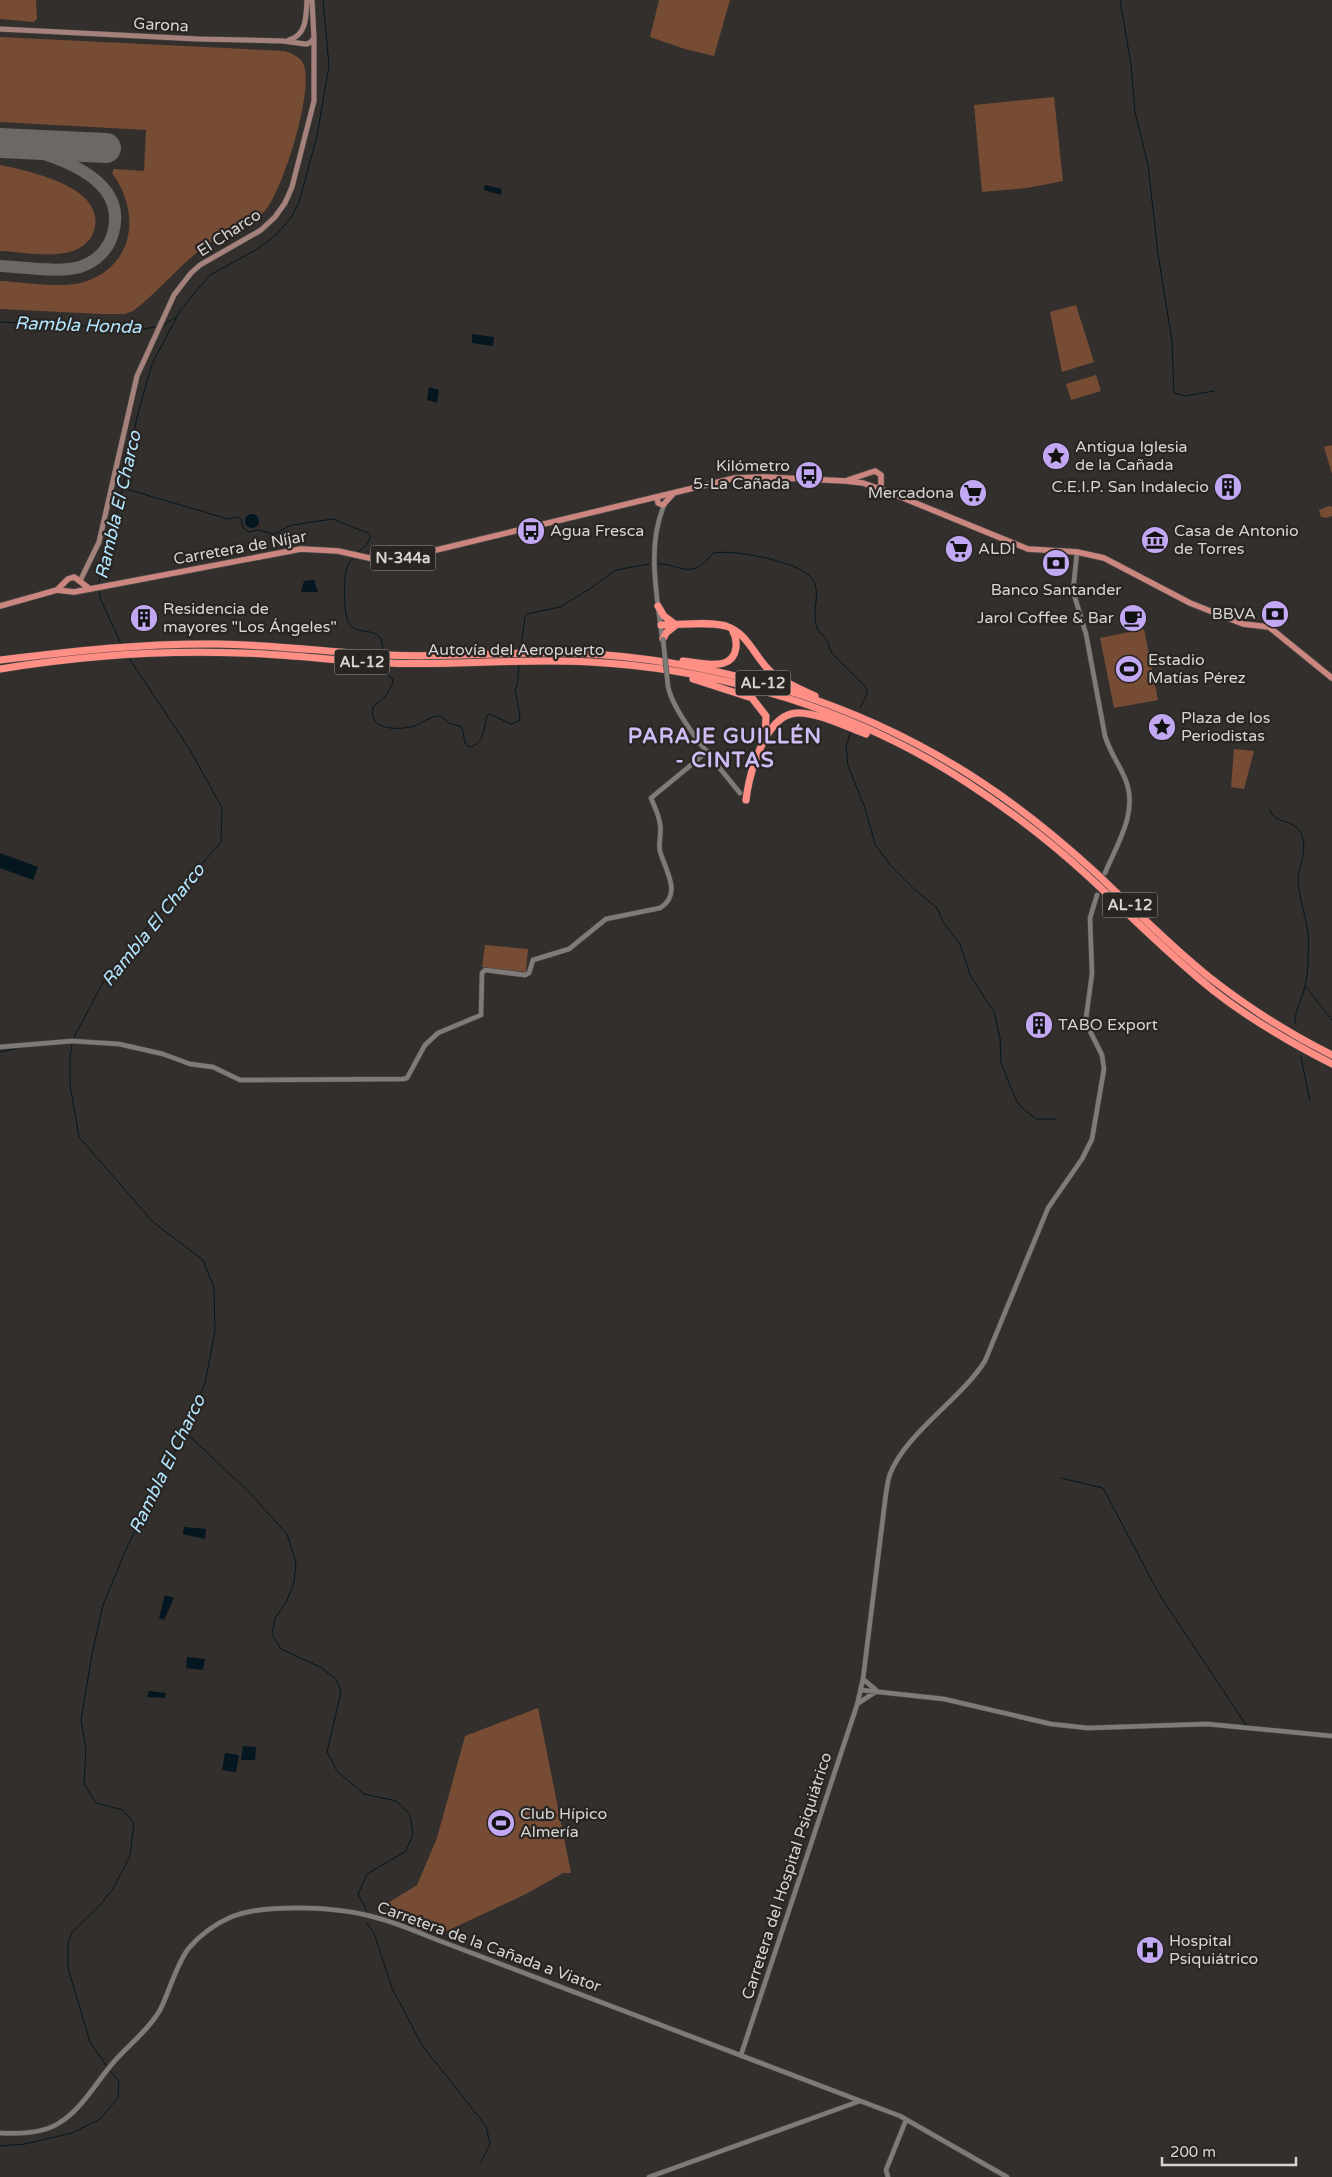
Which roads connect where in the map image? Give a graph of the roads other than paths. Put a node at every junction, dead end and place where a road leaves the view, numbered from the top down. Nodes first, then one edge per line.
1 (307, 0) edge
2 (312, 0) edge
3 (0, 29) edge
4 (301, 33) junction
5 (314, 37) junction
6 (283, 41) junction
7 (306, 44) junction
8 (315, 55) junction
9 (868, 474) junction
10 (846, 481) junction
11 (881, 484) junction
12 (871, 486) junction
13 (886, 491) junction
14 (664, 501) junction
15 (1077, 552) junction
16 (87, 566) junction
17 (74, 577) junction
18 (66, 582) junction
19 (80, 582) junction
20 (57, 590) junction
21 (68, 590) junction
22 (90, 590) junction
23 (77, 591) junction
24 (0, 606) edge
25 (658, 606) junction
26 (661, 625) junction
27 (676, 625) junction
28 (732, 629) junction
29 (663, 640) junction
30 (133, 650) junction
31 (642, 658) junction
32 (0, 660) edge
33 (655, 668) junction
34 (0, 669) edge
35 (1332, 678) edge
36 (879, 726) junction
37 (765, 739) junction
38 (708, 751) junction
39 (918, 754) junction
40 (748, 784) junction
41 (740, 793) joint
42 (746, 800) dead end
43 (1105, 872) dead end
44 (1097, 894) dead end
45 (0, 1047) edge
46 (1332, 1055) edge
47 (1332, 1064) edge
48 (863, 1679) junction
49 (861, 1690) junction
50 (877, 1691) junction
51 (857, 1704) junction
52 (1332, 1736) edge
53 (743, 2047) junction
54 (733, 2052) junction
55 (744, 2056) junction
56 (860, 2101) junction
57 (906, 2120) junction
58 (0, 2133) edge
59 (650, 2177) edge
60 (888, 2177) edge
61 (1007, 2177) edge

1 - 4 main road
2 - 5 main road, El Charco
3 - 6 main road, Garona
4 - 5 main road
4 - 6 main road
4 - 7 main road
5 - 7 main road
5 - 8 main road, El Charco
6 - 7 main road, Garona
7 - 8 main road
8 - 16 main road, El Charco
9 - 10 main road
9 - 11 main road
9 - 12 main road
10 - 12 main road
10 - 14 main road
11 - 12 main road
11 - 13 main road
12 - 13 main road
13 - 15 main road
14 - 22 main road, Carretera de Níjar / N-344a
14 - 25 street
15 - 35 main road
15 - 43 street
16 - 17 main road
16 - 19 main road, El Charco
17 - 18 main road, Carretera de Níjar / N-344a
17 - 19 main road
18 - 20 main road, Carretera de Níjar / N-344a
18 - 21 main road
19 - 22 main road
19 - 23 main road
20 - 21 main road, Carretera de Níjar / N-344a
20 - 24 main road, Carretera de Níjar / N-344a
21 - 23 main road, Carretera de Níjar / N-344a
22 - 23 main road, Carretera de Níjar / N-344a
25 - 26 street
25 - 27 highway
26 - 27 highway
26 - 29 street
27 - 28 highway
27 - 29 highway
28 - 31 highway
28 - 36 highway
29 - 38 street, bridge
30 - 31 highway, Autovía del Aeropuerto / AL-12
30 - 32 highway, Autovía del Aeropuerto / AL-12
30 - 33 highway, Autovía del Aeropuerto / AL-12
30 - 34 highway, Autovía del Aeropuerto / AL-12
31 - 36 highway, Autovía del Aeropuerto / AL-12
33 - 37 highway
33 - 39 highway, Autovía del Aeropuerto / AL-12
36 - 46 highway, Autovía del Aeropuerto / AL-12
37 - 39 highway
37 - 40 highway
38 - 41 street
38 - 45 street
39 - 47 highway, Autovía del Aeropuerto / AL-12
40 - 41 highway
40 - 42 highway
44 - 48 street, Carretera del Hospital Psiquiátrico
48 - 49 street, Carretera del Hospital Psiquiátrico
48 - 50 street
49 - 50 street
49 - 51 street, Carretera del Hospital Psiquiátrico
50 - 51 street
50 - 52 street
51 - 53 street, Carretera del Hospital Psiquiátrico
53 - 54 street
53 - 55 street
54 - 55 street, Carretera de la Cañada a Viator
54 - 58 street, Carretera de la Cañada a Viator
55 - 56 street, Carretera de la Cañada a Viator
56 - 57 street, Carretera de la Cañada a Viator
56 - 59 street
57 - 60 street
57 - 61 street, Carretera de la Cañada a Viator

